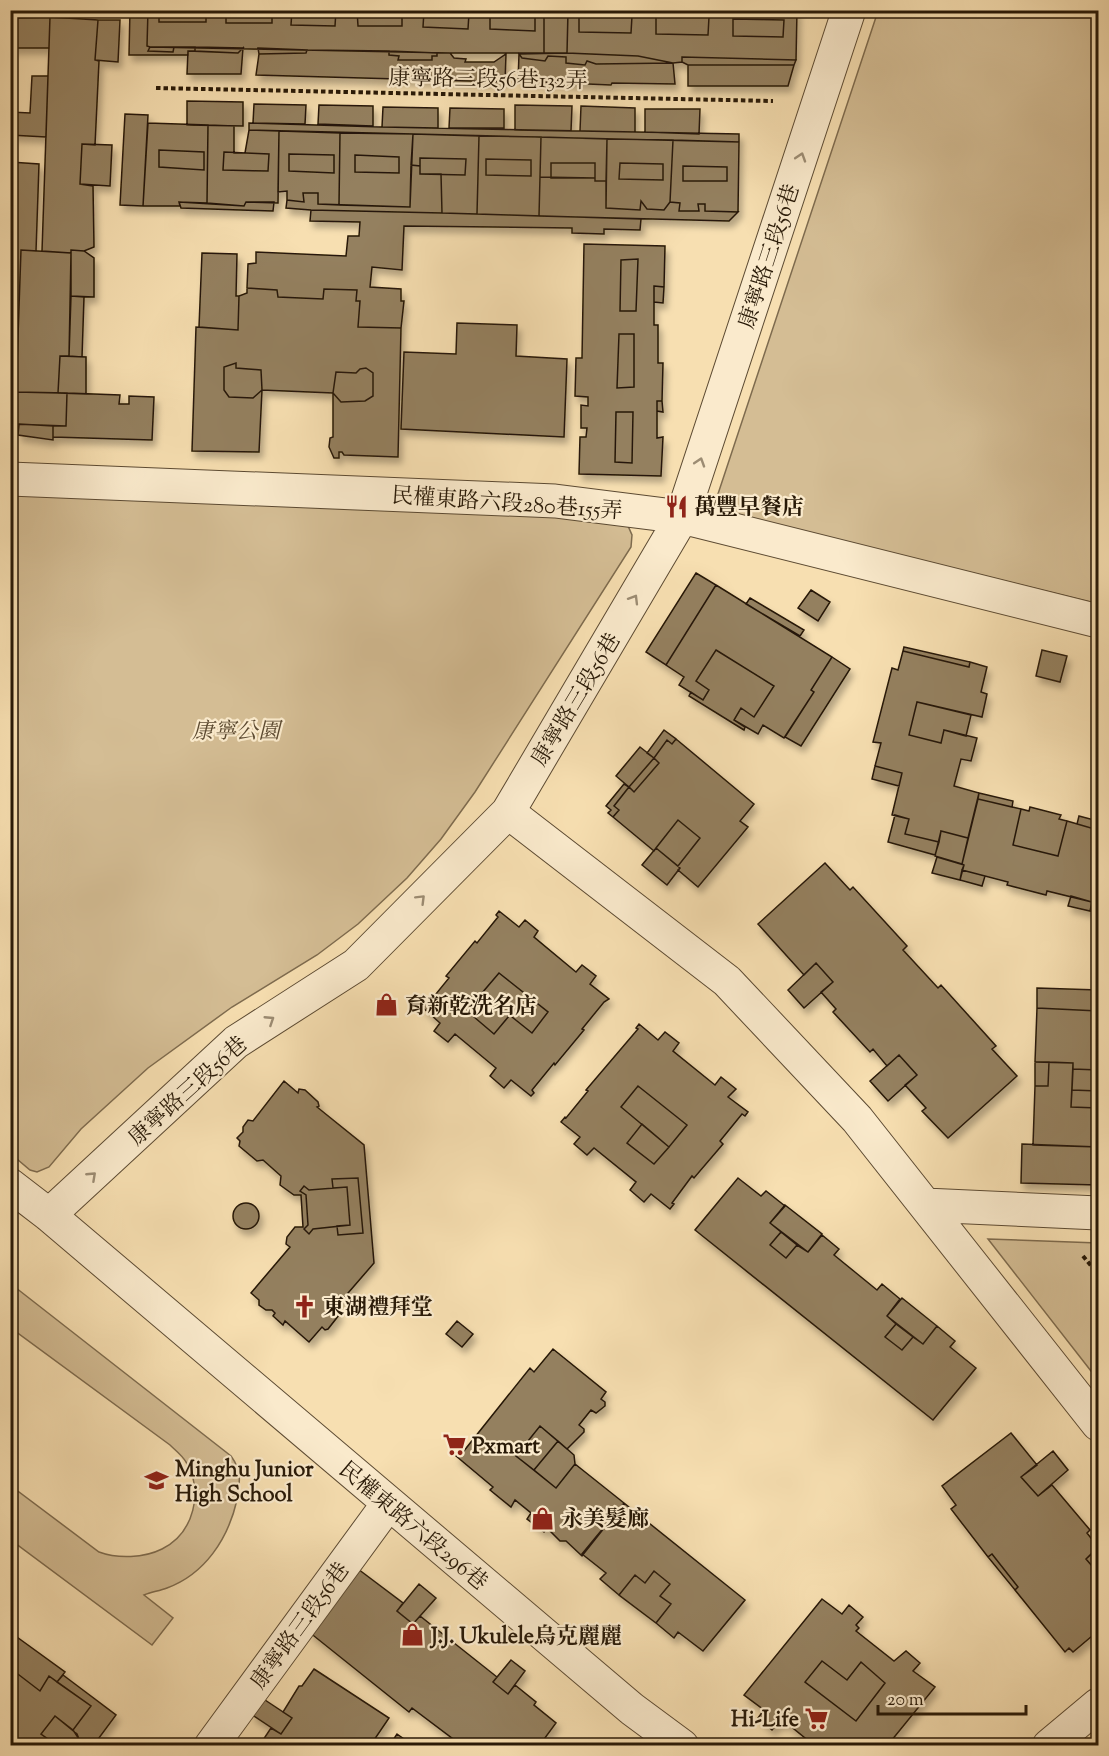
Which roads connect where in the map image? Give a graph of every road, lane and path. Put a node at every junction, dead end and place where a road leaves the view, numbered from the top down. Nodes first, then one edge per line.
1 (849, 10) edge
2 (156, 87) dead end
3 (819, 102) junction
4 (10, 479) edge
5 (682, 517) junction
6 (1098, 621) edge
7 (508, 812) junction
8 (10, 1185) edge
9 (925, 1205) junction
10 (1098, 1213) edge
11 (49, 1215) junction
12 (1098, 1424) edge
13 (388, 1504) junction
14 (1098, 1705) edge
15 (211, 1746) edge
16 (682, 1746) edge
17 (1049, 1746) edge

1 - 3 street, 康寧路三段56巷
2 - 3 path, 康寧路三段56巷132弄
5 -> 3 street, 康寧路三段56巷
4 - 5 street, 民權東路六段280巷155弄
5 - 6 street, 民權東路六段280巷155弄
7 -> 5 street, 康寧路三段56巷
7 - 9 street
11 -> 7 street, 康寧路三段56巷
8 - 11 street, 民權東路六段296巷
9 - 10 street
9 - 12 street
11 - 13 street, 民權東路六段296巷
13 - 15 street, 康寧路三段56巷
13 - 16 street, 民權東路六段296巷
14 - 17 street

